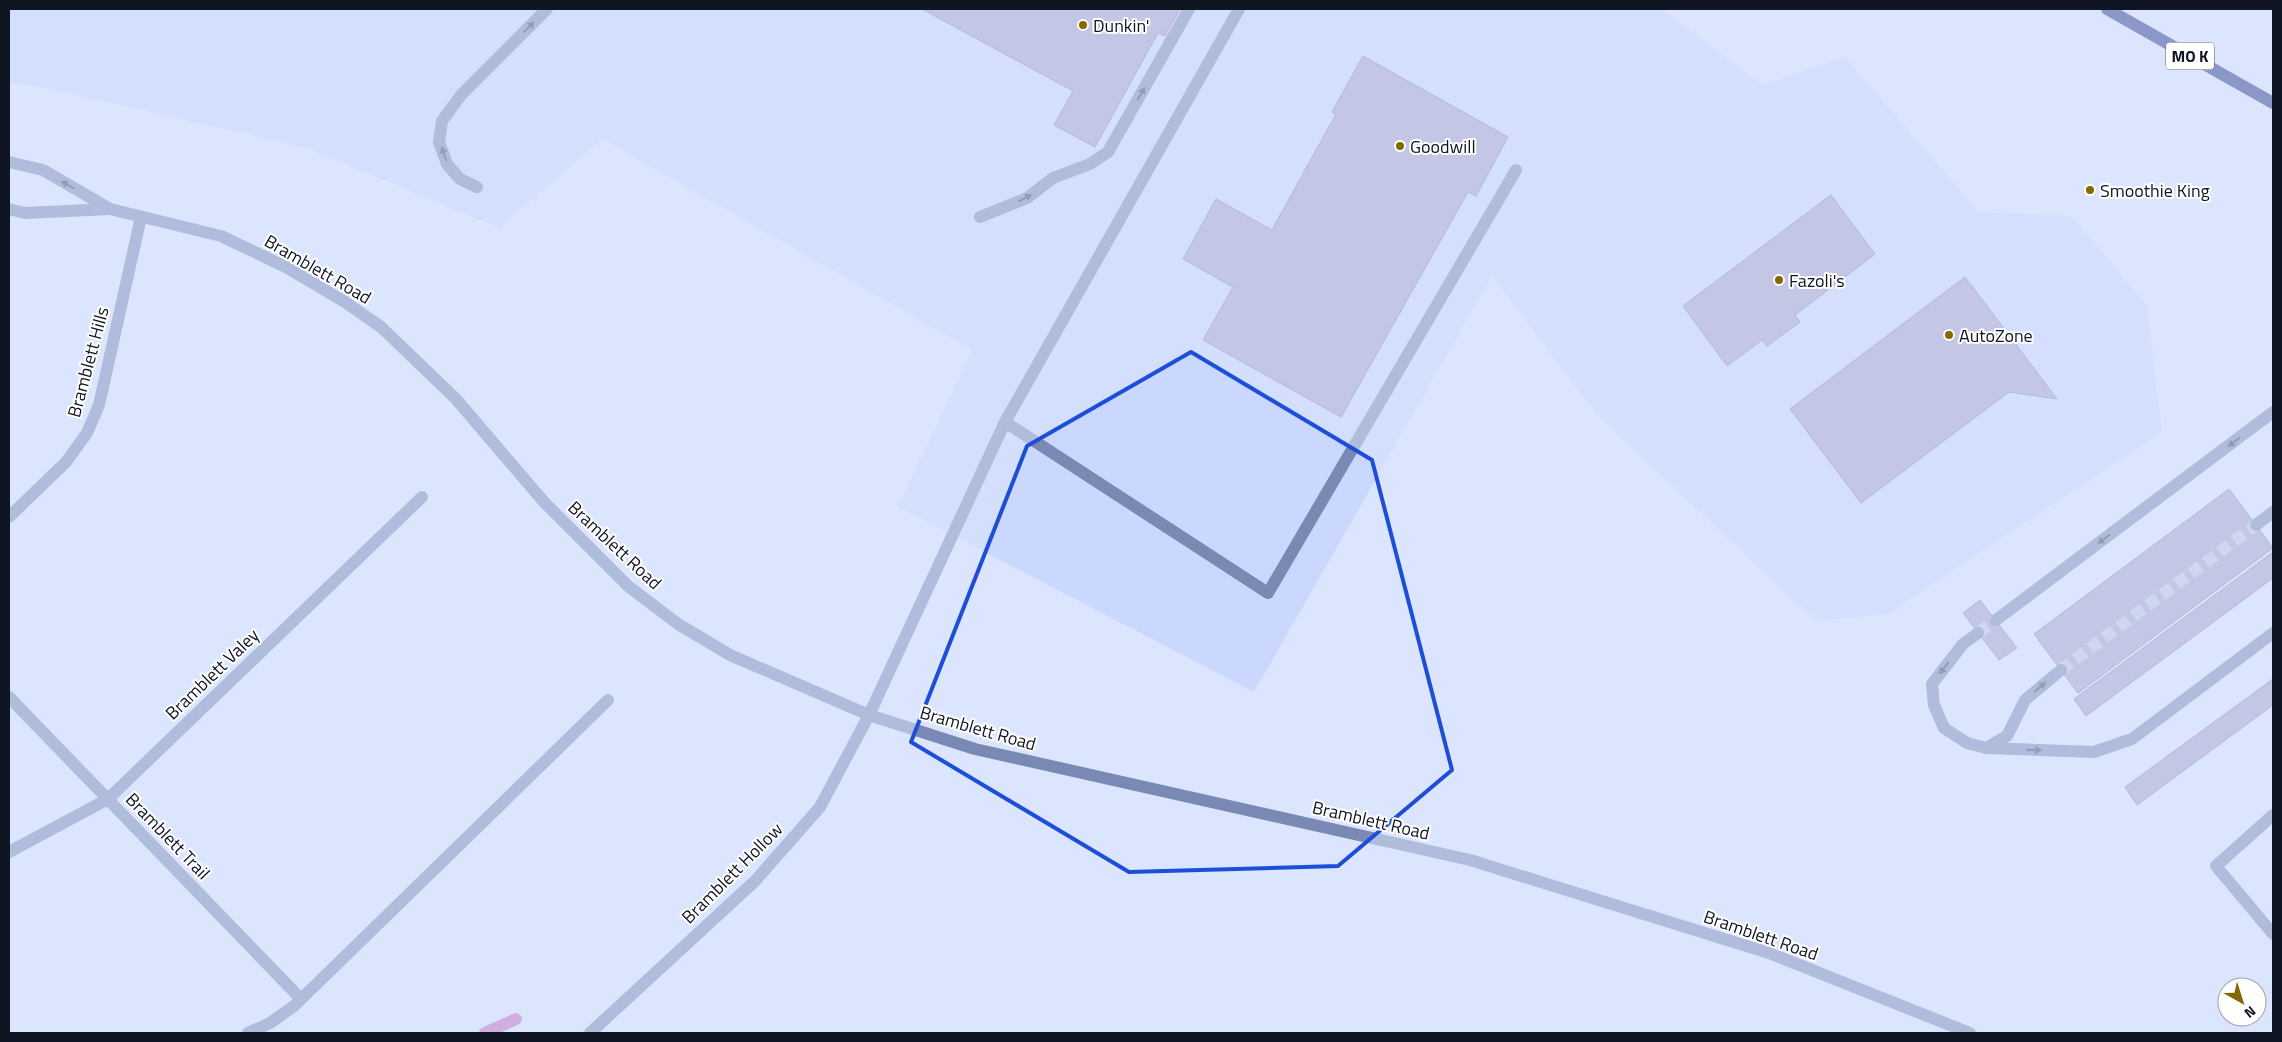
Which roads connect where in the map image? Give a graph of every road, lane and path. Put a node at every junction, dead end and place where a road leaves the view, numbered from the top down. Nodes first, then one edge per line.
1 (547, 9) edge
2 (1189, 9) edge
3 (1239, 9) edge
4 (2107, 9) edge
5 (2273, 103) edge
6 (9, 162) edge
7 (1516, 170) dead end
8 (477, 187) dead end
9 (110, 209) junction
10 (9, 210) edge
11 (142, 217) junction
12 (980, 217) dead end
13 (2273, 412) edge
14 (1005, 422) junction
15 (422, 497) dead end
16 (2273, 512) edge
17 (9, 517) edge
18 (2256, 525) tunnel mouth
19 (1996, 620) tunnel mouth
20 (2273, 632) edge
21 (1978, 633) tunnel mouth
22 (2061, 670) tunnel mouth
23 (9, 697) edge
24 (608, 700) dead end
25 (869, 714) junction
26 (1986, 748) junction
27 (108, 799) junction
28 (2273, 815) edge
29 (9, 852) edge
30 (2273, 934) edge
31 (301, 999) junction
32 (248, 1033) edge
33 (590, 1033) edge
34 (1970, 1033) edge

8 -> 1 street
12 -> 2 street
3 - 14 street, Bramblett Hollow
4 - 5 main road, MO K
9 -> 6 street, Bramblett Road
7 - 14 street
9 - 10 street, Bramblett Road
9 - 11 street, Bramblett Road
11 - 17 street, Bramblett Hills
11 - 25 street, Bramblett Road
13 -> 19 street
14 - 25 street, Bramblett Hollow
15 - 27 street, Bramblett Valey
16 - 18 street
26 -> 20 street
21 -> 26 street
26 -> 22 street
23 - 27 street, Bramblett Trail
24 - 31 street
25 - 33 street, Bramblett Hollow
25 - 34 street, Bramblett Road
27 - 29 street, Bramblett Valey
27 - 31 street, Bramblett Trail
28 - 30 street
31 - 32 street

